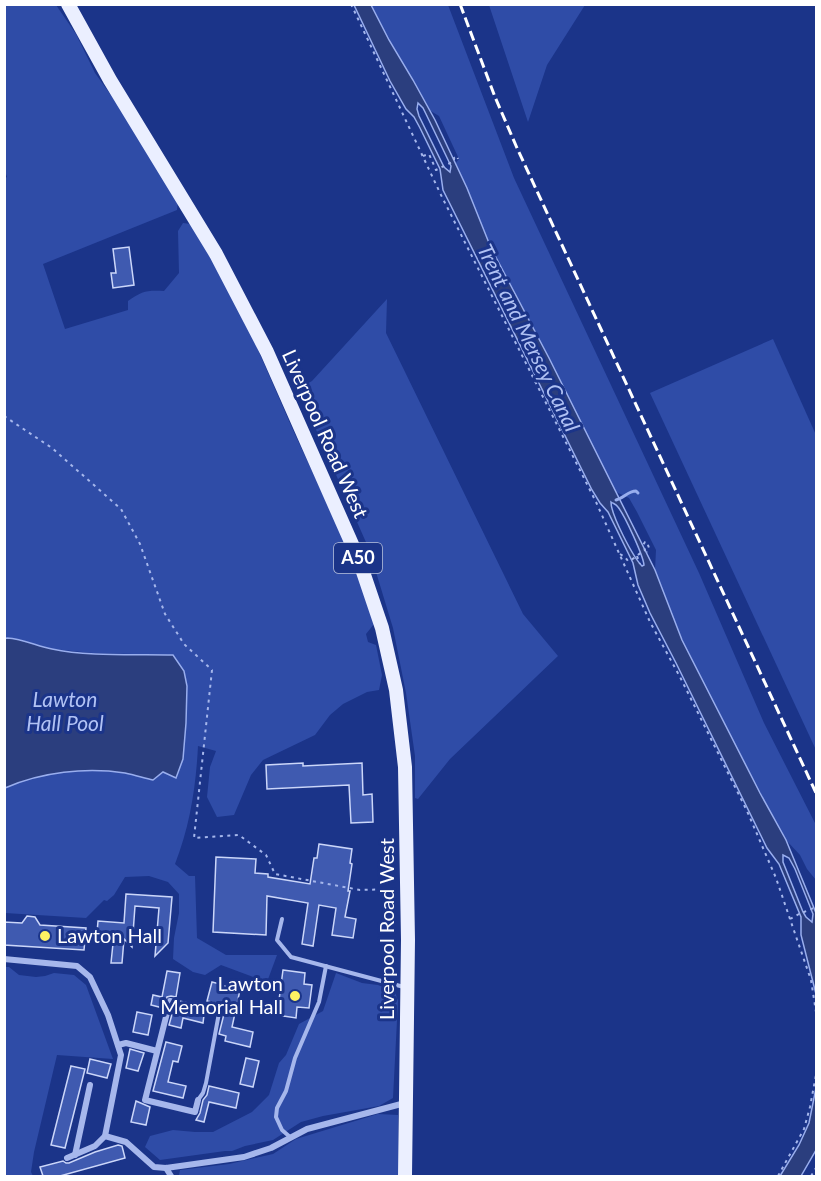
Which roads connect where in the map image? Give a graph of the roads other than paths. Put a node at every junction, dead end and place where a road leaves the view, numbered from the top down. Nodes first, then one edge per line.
1 (68, 4) edge
2 (282, 919) dead end
3 (4, 959) edge
4 (326, 966) junction
5 (407, 988) junction
6 (219, 1012) joint
7 (118, 1045) junction
8 (158, 1051) junction
9 (90, 1085) dead end
10 (198, 1101) joint
11 (406, 1103) junction
12 (105, 1136) junction
13 (291, 1138) junction
14 (75, 1155) junction
15 (67, 1158) dead end
16 (166, 1168) junction
17 (171, 1176) edge
18 (405, 1176) edge

1 - 5 main road, Liverpool Road West / A50
2 - 4 lane
3 - 7 street
4 - 5 lane
4 - 13 lane
5 - 11 main road, Liverpool Road West / A50
6 - 8 street
6 - 10 lane
7 - 8 street
7 - 12 street
8 - 10 street
9 - 14 street
11 - 13 street
11 - 18 main road, Liverpool Road West / A50
12 - 14 street
12 - 16 street
13 - 16 street
14 - 15 street
16 - 17 street

